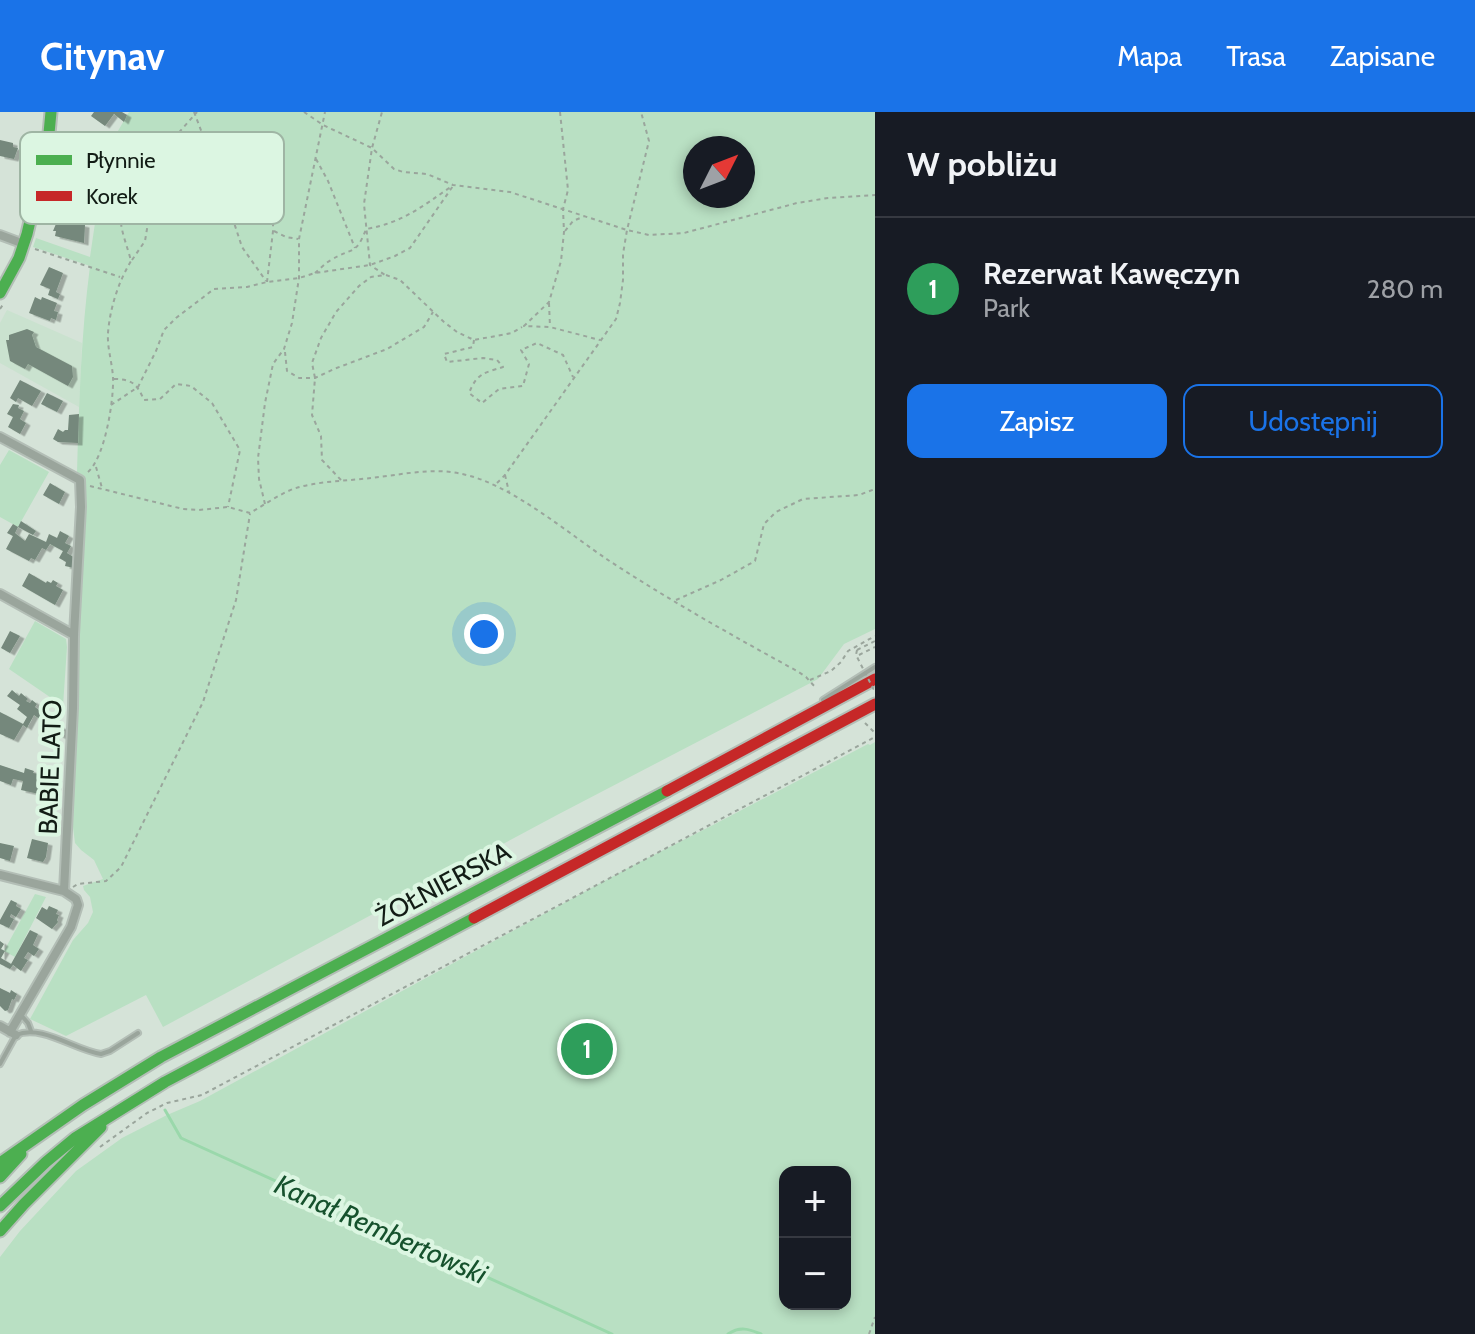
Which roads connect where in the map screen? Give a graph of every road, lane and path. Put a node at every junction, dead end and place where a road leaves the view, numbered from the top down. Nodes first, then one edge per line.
1 (51, 112) edge
2 (304, 112) edge
3 (325, 112) edge
4 (382, 112) edge
5 (560, 112) edge
6 (641, 112) edge
7 (195, 113) edge
8 (323, 125) junction
9 (49, 132) edge
10 (179, 132) edge
11 (202, 132) edge
12 (372, 148) junction
13 (316, 159) junction
14 (453, 185) junction
15 (875, 195) edge
16 (431, 200) junction
17 (439, 206) junction
18 (563, 209) junction
19 (585, 216) junction
20 (32, 224) edge
21 (120, 224) edge
22 (148, 224) edge
23 (234, 224) edge
24 (273, 224) edge
25 (366, 229) junction
26 (627, 230) junction
27 (273, 231) junction
28 (564, 232) junction
29 (0, 235) edge
30 (299, 239) junction
31 (28, 246) junction
32 (355, 249) junction
33 (131, 261) junction
34 (370, 265) junction
35 (315, 273) junction
36 (385, 275) junction
37 (121, 277) junction
38 (299, 278) junction
39 (267, 282) junction
40 (0, 293) edge
41 (549, 302) junction
42 (433, 312) junction
43 (524, 326) junction
44 (550, 327) junction
45 (474, 340) junction
46 (601, 340) junction
47 (284, 349) junction
48 (315, 378) junction
49 (574, 378) junction
50 (113, 379) junction
51 (138, 387) junction
52 (110, 406) junction
53 (0, 437) edge
54 (95, 466) junction
55 (505, 475) junction
56 (80, 480) junction
57 (342, 481) junction
58 (495, 485) junction
59 (102, 489) junction
60 (875, 489) edge
61 (509, 493) junction
62 (265, 504) junction
63 (228, 507) junction
64 (250, 513) junction
65 (0, 594) edge
66 (674, 601) junction
67 (74, 635) junction
68 (875, 636) edge
69 (875, 641) edge
70 (875, 647) edge
71 (859, 655) dead end
72 (875, 667) edge
73 (875, 679) edge
74 (809, 680) junction
75 (816, 688) dead end
76 (875, 692) edge
77 (875, 704) edge
78 (861, 718) junction
79 (774, 733) junction
80 (875, 735) edge
81 (0, 875) edge
82 (64, 891) junction
83 (18, 1017) junction
84 (0, 1026) edge
85 (31, 1031) junction
86 (138, 1033) dead end
87 (13, 1034) junction
88 (0, 1064) edge
89 (111, 1115) junction
90 (37, 1138) junction
91 (99, 1147) dead end
92 (0, 1163) edge
93 (0, 1177) edge
94 (0, 1206) edge
95 (0, 1231) edge
96 (875, 1317) edge
97 (869, 1334) edge

1 - 9 main road
2 - 8 path
3 - 8 path
4 - 12 path
5 - 18 path
6 - 26 path
7 - 10 path
7 - 11 path
8 - 12 path
8 - 13 path
12 - 14 path
12 - 25 path
13 - 30 path
13 - 32 path
14 - 16 path
14 - 17 path
14 - 18 path
15 - 26 path
16 - 17 path
16 - 25 path
17 - 34 path
18 - 19 path
18 - 28 path
19 - 26 path
19 - 28 path
20 - 31 main road
21 - 33 path
22 - 33 path
23 - 39 path
24 - 27 path
25 - 32 path
25 - 34 path
26 - 46 path
27 - 30 path
27 - 39 path
28 - 41 path
29 - 31 street
30 - 38 path
31 - 37 path
31 - 40 main road
32 - 35 path
33 - 37 path
34 - 35 path
34 - 36 path
35 - 38 path
36 - 42 path
36 - 48 path
37 - 50 path
38 - 39 path
38 - 47 path
39 - 51 path
41 - 43 path
41 - 44 path
42 - 45 path
42 - 48 path
43 - 44 path
43 - 45 path
44 - 46 path
45 - 49 path
46 - 49 path
47 - 48 path
47 - 62 path
48 - 57 path
49 - 55 path
50 - 51 path
50 - 52 path
51 - 52 path
51 - 63 path
52 - 54 path
53 - 56 street
54 - 56 path
54 - 59 path
55 - 58 path
55 - 61 path
56 - 59 path
56 - 67 street, BABIE LATO
57 - 58 path
57 - 62 path
58 - 61 path
59 - 63 path
60 - 66 path
61 - 66 path
62 - 64 path
63 - 64 path
64 - 82 path
65 - 67 street
66 - 74 path
67 - 82 street, BABIE LATO
68 - 74 path
69 - 76 path, bridge
70 - 71 path
72 - 79 lane
73 - 79 main road, ŻOŁNIERSKA
74 - 75 path
77 - 78 main road, ŻOŁNIERSKA
78 - 80 path
78 - 89 main road, ŻOŁNIERSKA
79 - 90 main road, ŻOŁNIERSKA
80 - 91 path
81 - 82 street
82 - 83 street, BABIE LATO
83 - 85 lane
83 - 87 street, BABIE LATO
84 - 87 street
85 - 86 lane
85 - 87 lane
87 - 88 lane
89 - 94 main road, ŻOŁNIERSKA
89 - 95 main road
90 - 92 main road
90 - 93 main road
96 - 97 path

